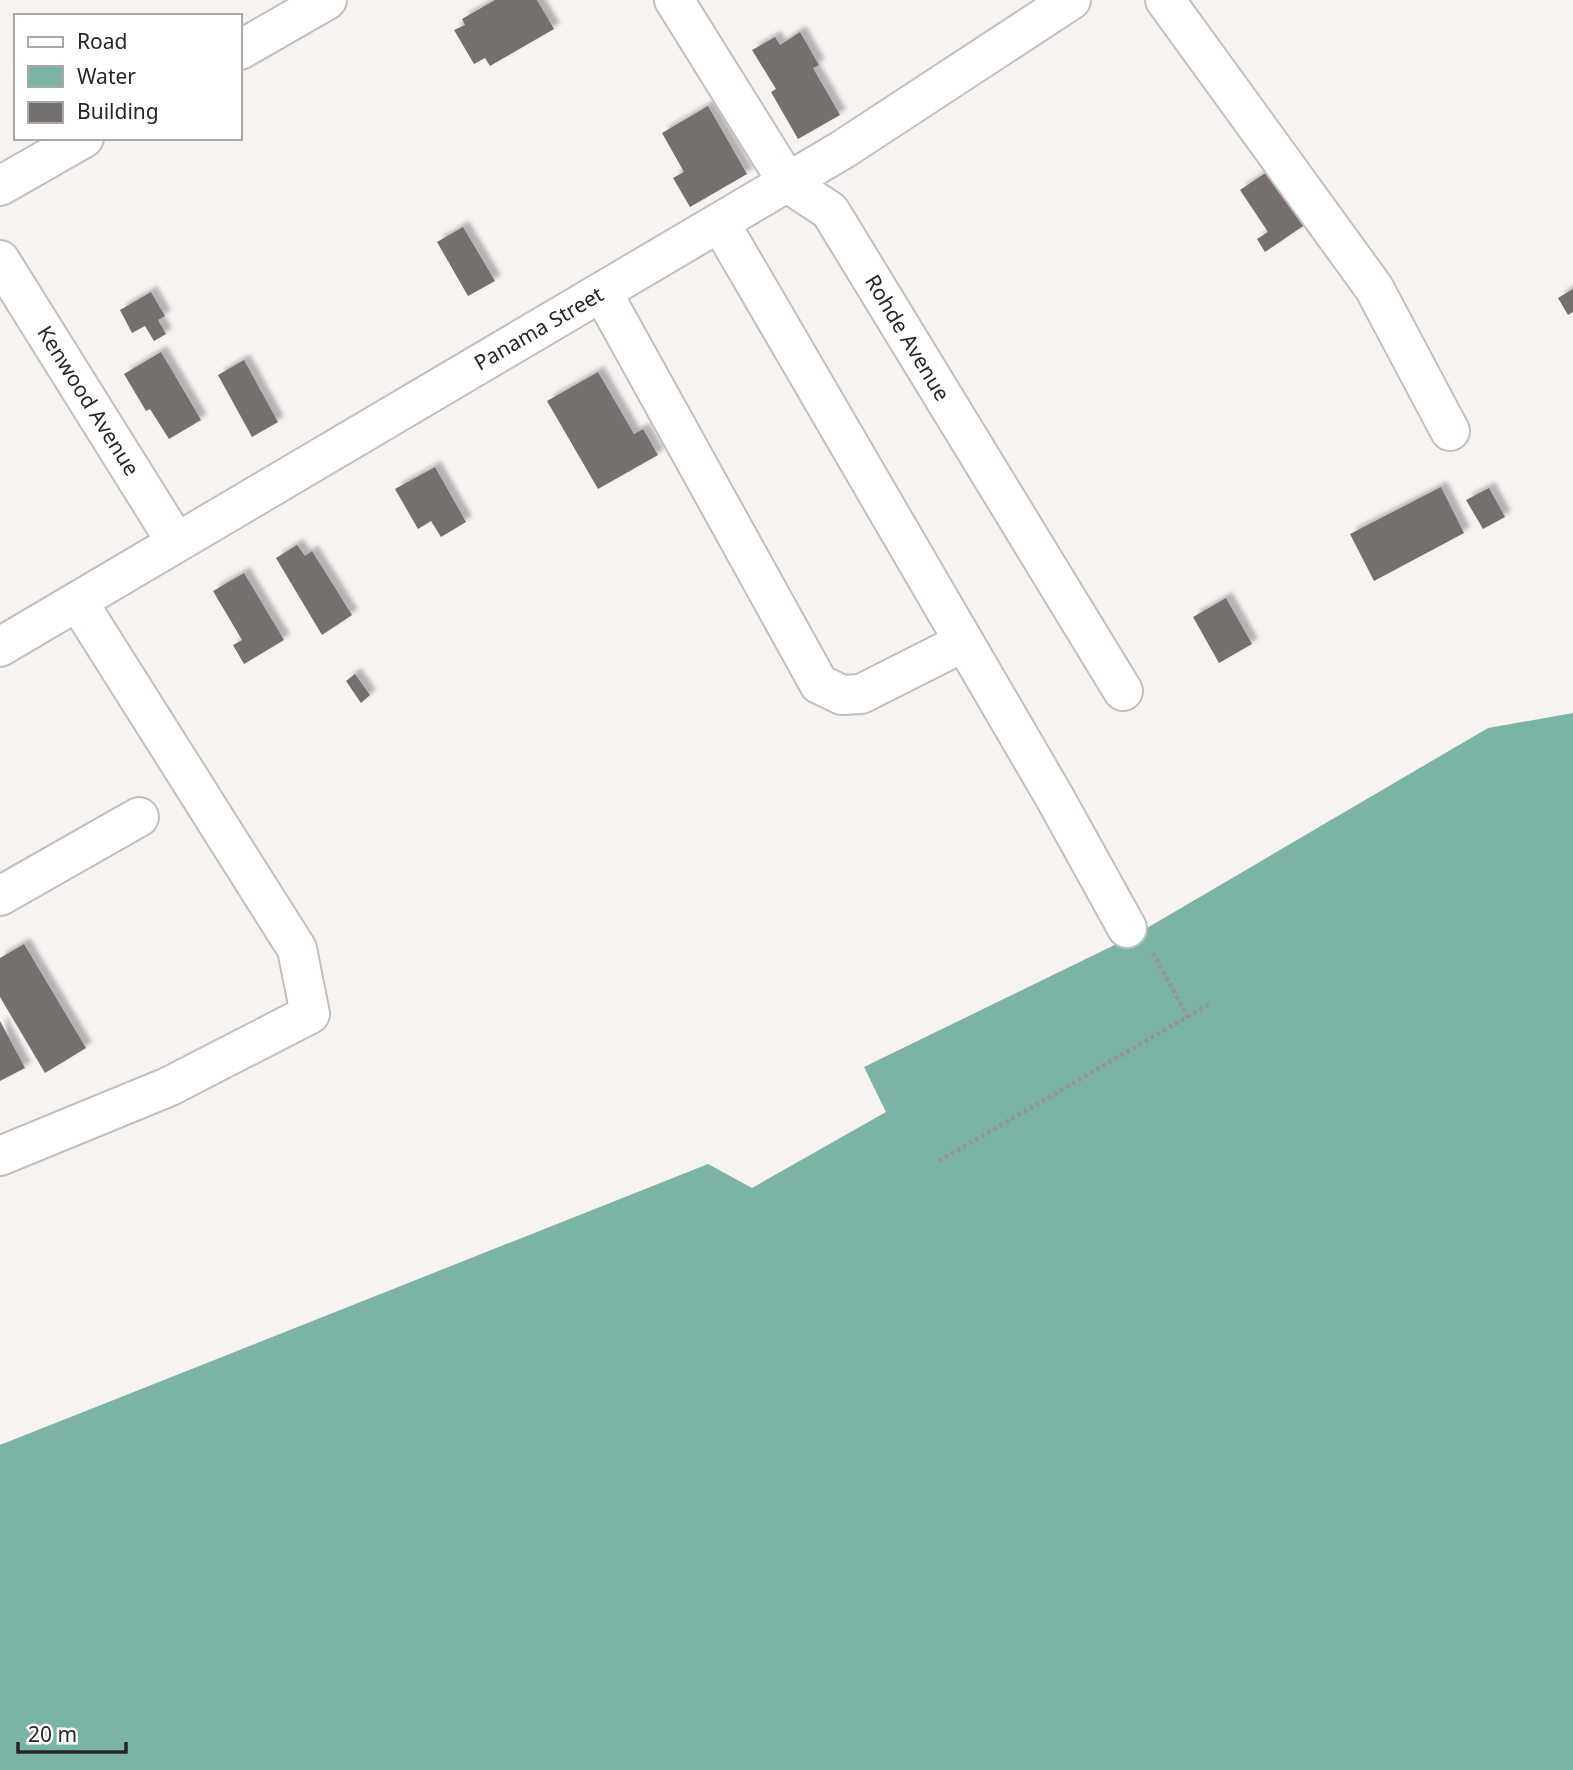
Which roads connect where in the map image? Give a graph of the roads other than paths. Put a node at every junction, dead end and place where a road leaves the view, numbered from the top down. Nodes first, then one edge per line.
1 (327, 0) edge
2 (674, 0) edge
3 (1071, 0) edge
4 (1165, 0) edge
5 (242, 49) edge
6 (80, 140) edge
7 (788, 183) junction
8 (0, 186) edge
9 (720, 223) junction
10 (0, 260) edge
11 (602, 292) junction
12 (1450, 431) dead end
13 (176, 542) junction
14 (78, 602) junction
15 (964, 642) junction
16 (0, 647) edge
17 (1123, 691) dead end
18 (139, 817) dead end
19 (5, 880) edge
20 (1127, 928) dead end
21 (0, 1156) edge

1 - 5 street
2 - 7 street, Rohde Avenue
3 - 7 street, Panama Street
4 - 12 street
6 - 8 street
7 - 9 street, Panama Street
7 - 17 street, Rohde Avenue
9 - 11 street, Panama Street
9 - 15 street
10 - 13 street, Kenwood Avenue
11 - 13 street, Panama Street
11 - 15 street
13 - 14 street, Panama Street
14 - 16 street, Panama Street
14 - 21 street
15 - 20 street
18 - 19 street

